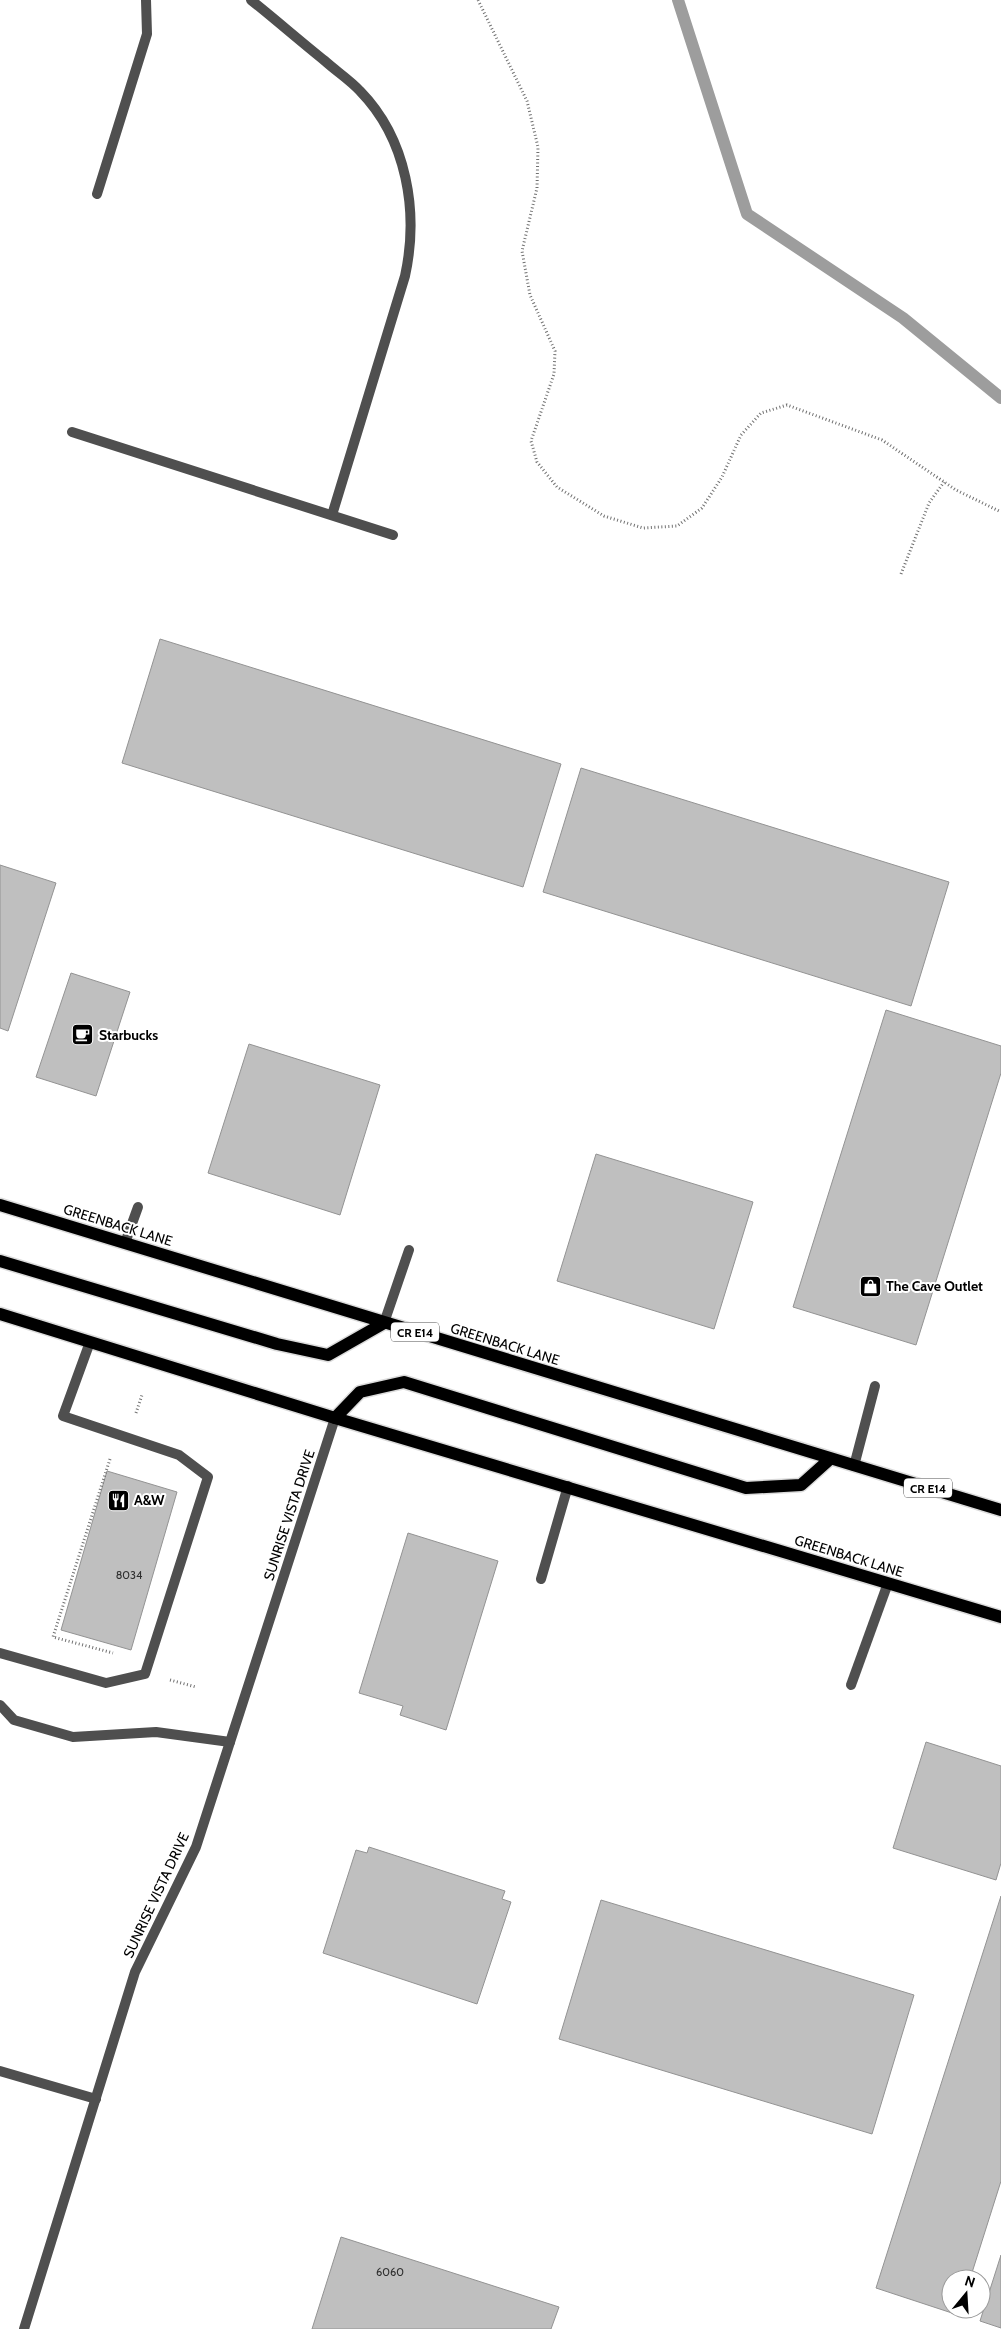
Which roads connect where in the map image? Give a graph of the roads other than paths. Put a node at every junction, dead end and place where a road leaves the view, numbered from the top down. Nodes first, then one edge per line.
1 (146, 0) edge
2 (251, 0) edge
3 (97, 194) dead end
4 (72, 432) dead end
5 (332, 515) junction
6 (393, 535) dead end
7 (0, 1205) edge
8 (138, 1207) dead end
9 (126, 1243) junction
10 (409, 1250) dead end
11 (0, 1261) edge
12 (0, 1314) edge
13 (384, 1323) junction
14 (90, 1342) junction
15 (875, 1386) dead end
16 (335, 1418) junction
17 (830, 1459) junction
18 (854, 1466) junction
19 (568, 1486) junction
20 (1001, 1510) edge
21 (541, 1579) dead end
22 (888, 1583) junction
23 (1001, 1617) edge
24 (0, 1653) edge
25 (851, 1685) dead end
26 (0, 1705) edge
27 (230, 1742) junction
28 (0, 2070) edge
29 (96, 2099) junction
30 (24, 2329) edge

1 - 3 street
2 - 5 street
4 - 5 street
5 - 6 street
7 - 9 main road, GREENBACK LANE / CR E14
8 - 9 street
9 - 13 main road, GREENBACK LANE / CR E14
10 - 13 street
11 - 13 main road
12 - 14 main road, GREENBACK LANE
13 - 17 main road, GREENBACK LANE / CR E14
14 - 16 main road, GREENBACK LANE
14 - 24 street
15 - 18 street
16 - 17 main road
16 - 19 main road, GREENBACK LANE
16 - 27 street, SUNRISE VISTA DRIVE
17 - 18 main road, GREENBACK LANE / CR E14
18 - 20 main road, GREENBACK LANE / CR E14
19 - 21 street
19 - 22 main road, GREENBACK LANE
22 - 23 main road, GREENBACK LANE
22 - 25 street
26 - 27 street
27 - 29 street, SUNRISE VISTA DRIVE
28 - 29 street
29 - 30 street, SUNRISE VISTA DRIVE

